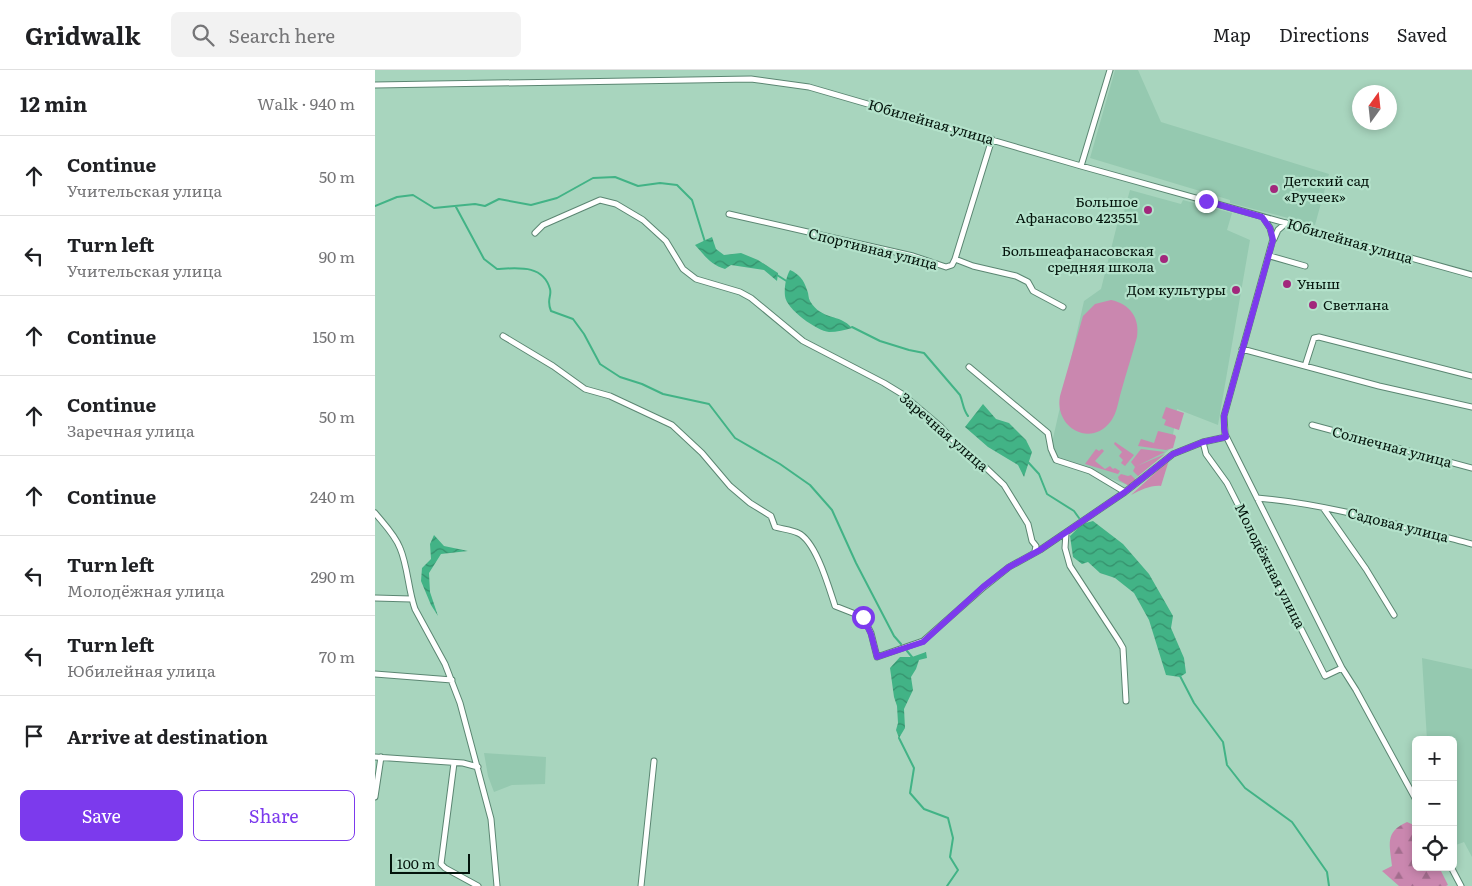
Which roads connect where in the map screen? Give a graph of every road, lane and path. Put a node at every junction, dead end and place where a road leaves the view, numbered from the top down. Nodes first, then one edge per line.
1 (1110, 70) edge
2 (375, 85) edge
3 (992, 139) junction
4 (1081, 166) junction
5 (729, 214) dead end
6 (1262, 217) junction
7 (1286, 223) junction
8 (535, 233) dead end
9 (1273, 240) junction
10 (1269, 256) junction
11 (955, 260) junction
12 (1305, 266) dead end
13 (1472, 275) edge
14 (1063, 307) dead end
15 (503, 336) dead end
16 (1243, 350) junction
17 (1305, 366) junction
18 (969, 368) dead end
19 (1472, 376) edge
20 (1472, 408) edge
21 (1312, 425) dead end
22 (1226, 437) junction
23 (1203, 442) junction
24 (1472, 468) edge
25 (1125, 492) junction
26 (1257, 498) junction
27 (1324, 508) junction
28 (375, 513) edge
29 (1066, 532) junction
30 (1472, 544) edge
31 (1035, 551) junction
32 (375, 598) edge
33 (411, 599) junction
34 (1394, 616) dead end
35 (1342, 668) junction
36 (375, 674) edge
37 (452, 680) junction
38 (1126, 701) dead end
39 (378, 757) edge
40 (655, 761) dead end
41 (454, 763) junction
42 (478, 767) junction
43 (1412, 793) edge
44 (375, 797) edge
45 (1453, 871) edge
46 (478, 886) edge
47 (497, 886) edge
48 (641, 886) edge
49 (1461, 886) edge

1 - 4 street
2 - 3 street, Юбилейная улица
3 - 4 street, Юбилейная улица
3 - 11 street
4 - 6 street, Юбилейная улица
5 - 11 street, Спортивная улица
6 - 7 street, Юбилейная улица
6 - 9 street
7 - 9 street, Молодёжная улица
7 - 13 street, Юбилейная улица
8 - 31 street, Заречная улица
9 - 10 street, Молодёжная улица
10 - 12 street
10 - 16 street, Молодёжная улица
11 - 14 street, Спортивная улица
15 - 31 street
16 - 17 street
16 - 22 street, Молодёжная улица
17 - 19 street
17 - 20 street
18 - 25 street
21 - 24 street, Солнечная улица
22 - 23 street
22 - 26 street, Молодёжная улица
23 - 25 street
23 - 35 street, Молодёжная улица
25 - 29 street
26 - 27 street, Молодёжная улица
26 - 35 street, Молодёжная улица
27 - 30 street, Садовая улица
27 - 34 street
28 - 33 street
29 - 31 street
29 - 38 street
32 - 33 street
33 - 37 street
35 - 43 street, Молодёжная улица
36 - 37 street
37 - 42 street
39 - 41 street
39 - 44 street
40 - 48 street
41 - 42 street
41 - 46 street
42 - 47 street
45 - 49 street

